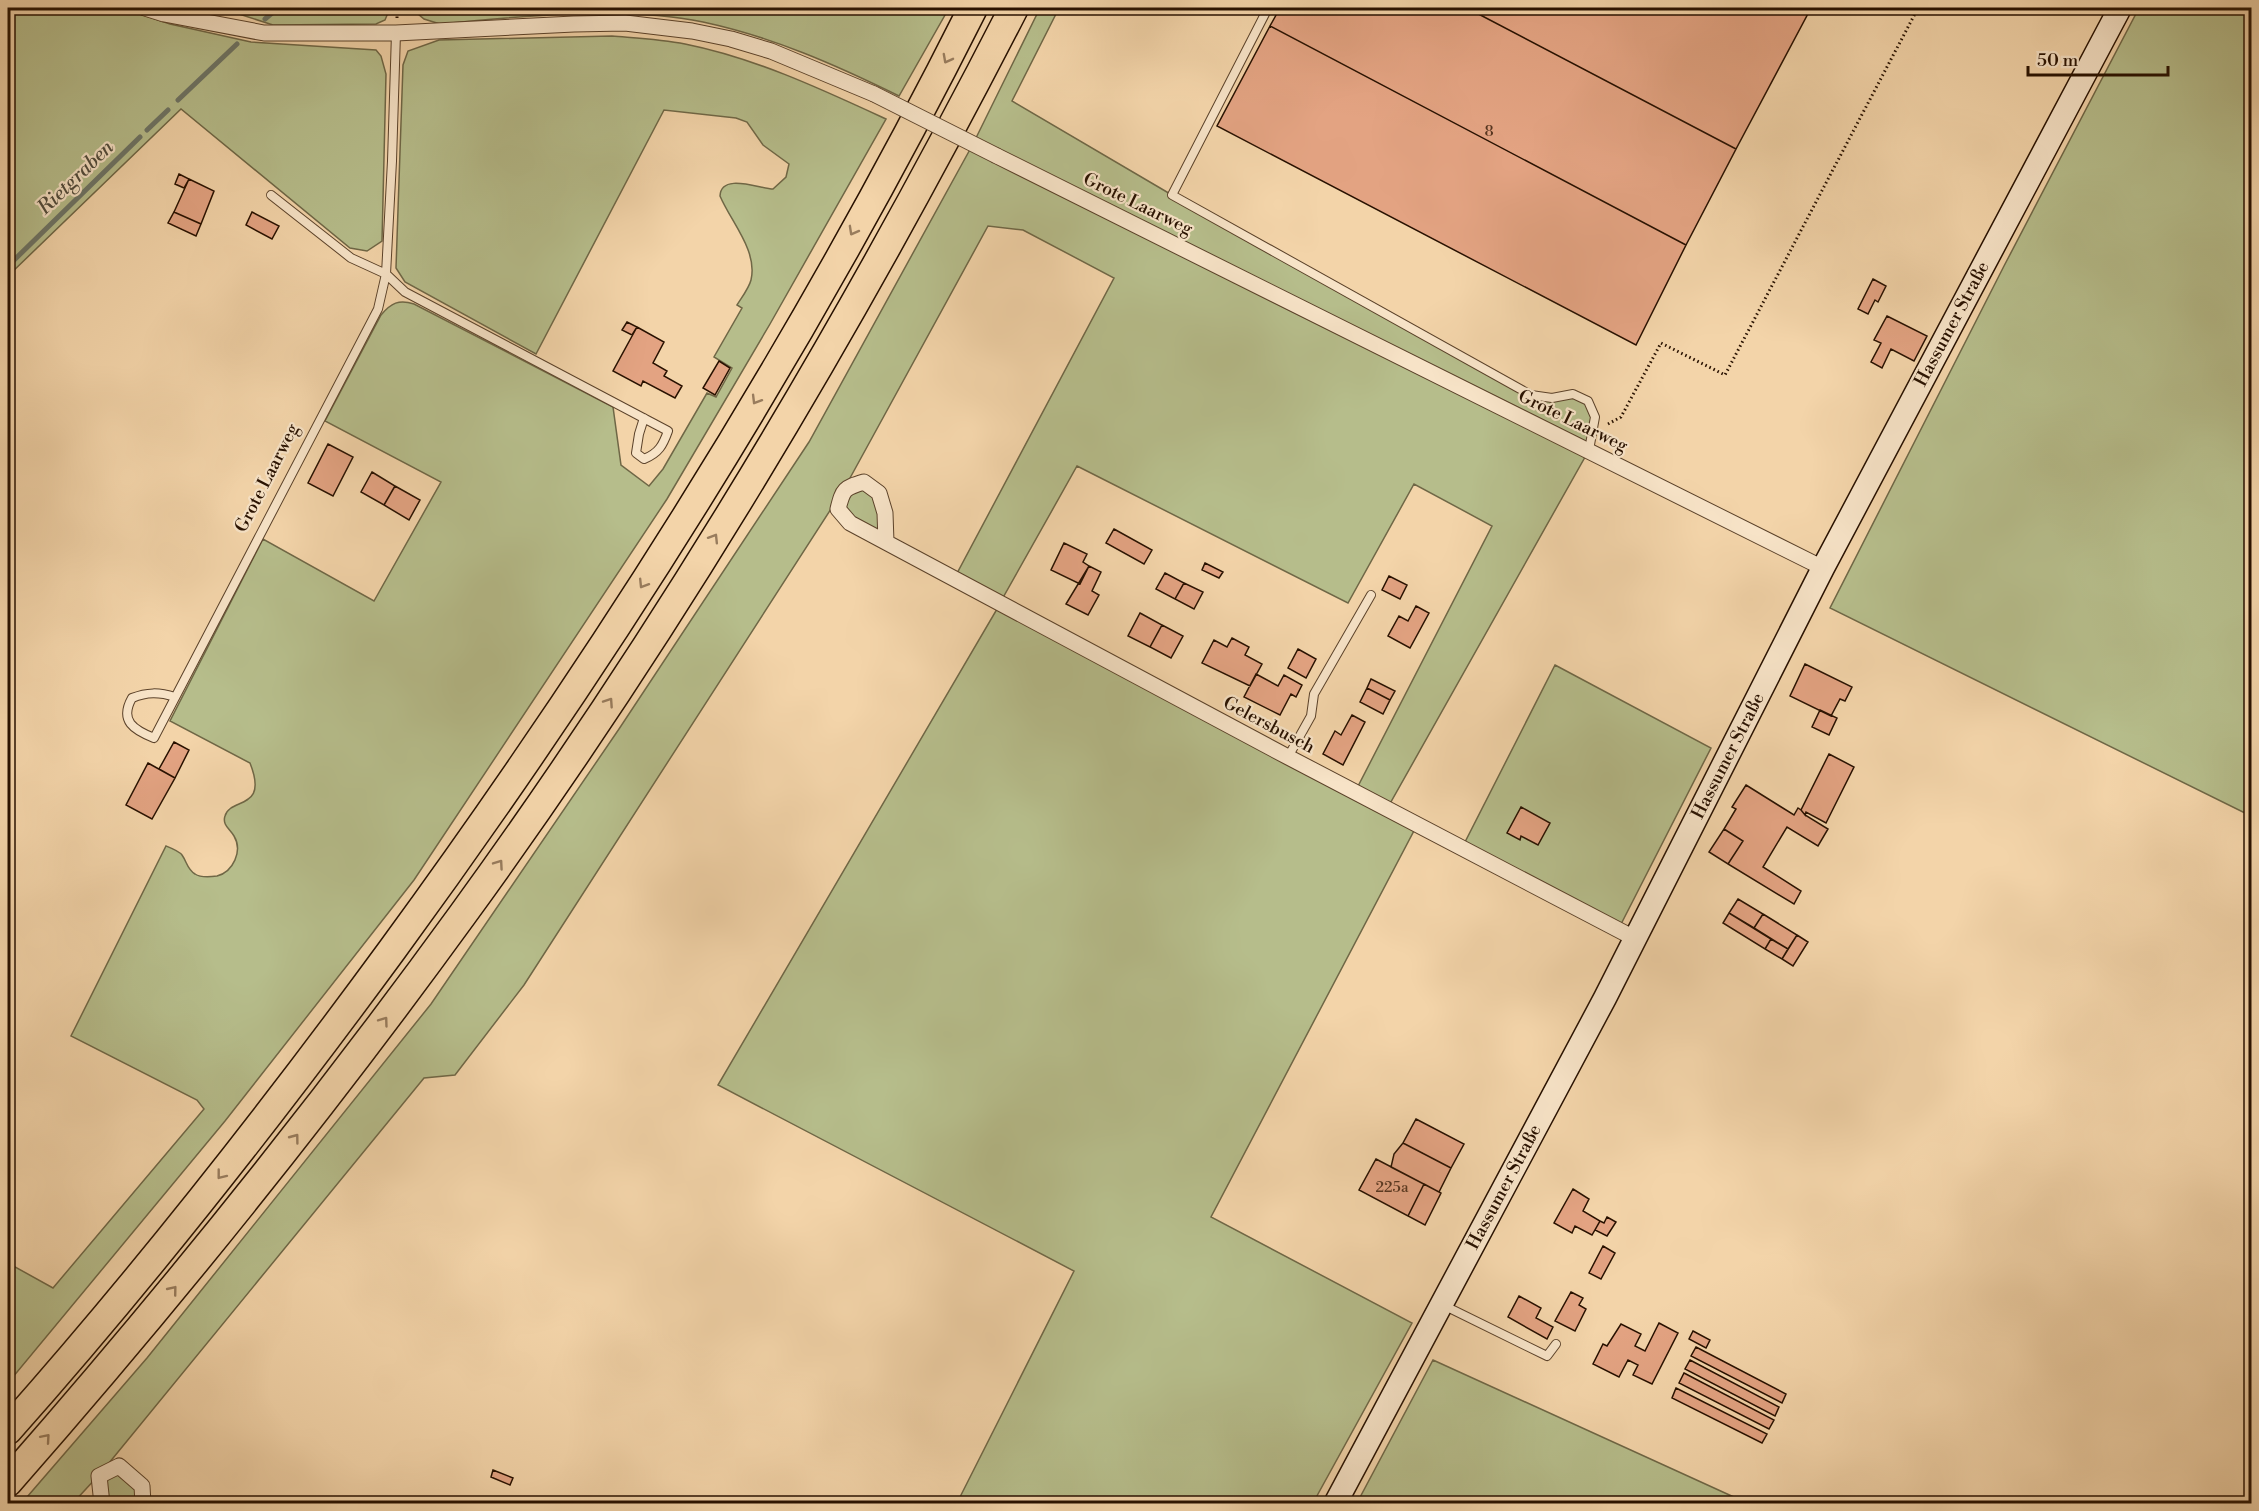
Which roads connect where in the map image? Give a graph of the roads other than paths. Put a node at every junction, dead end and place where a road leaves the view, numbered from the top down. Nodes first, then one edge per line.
1 (145, 8) edge
2 (973, 8) edge
3 (1014, 8) edge
4 (1268, 8) edge
5 (2120, 8) edge
6 (396, 33) junction
7 (271, 195) dead end
8 (386, 274) junction
9 (644, 418) junction
10 (1589, 450) junction
11 (886, 542) dead end
12 (1823, 568) junction
13 (1371, 595) dead end
14 (175, 697) junction
15 (1288, 757) junction
16 (1636, 939) junction
17 (1442, 1304) junction
18 (1556, 1344) dead end
19 (8, 1430) edge
20 (8, 1482) edge
21 (102, 1503) edge
22 (144, 1503) edge
23 (1335, 1503) edge

1 - 6 street, Grote Laarweg
2 -> 19 highway
20 -> 3 highway
4 - 10 lane
5 - 12 street, Hassumer Straße
6 - 8 lane, Grote Laarweg
6 - 10 street, Grote Laarweg, bridge
7 - 8 lane
8 - 9 lane
8 - 14 lane, Grote Laarweg
9 - 9 lane
10 - 12 street, Grote Laarweg
11 - 15 street, Gelersbusch
12 - 16 street, Hassumer Straße
13 - 15 lane
14 - 14 lane, Grote Laarweg
15 - 16 street, Gelersbusch
16 - 17 street, Hassumer Straße
17 - 18 lane
17 - 23 street, Hassumer Straße
21 - 22 street

